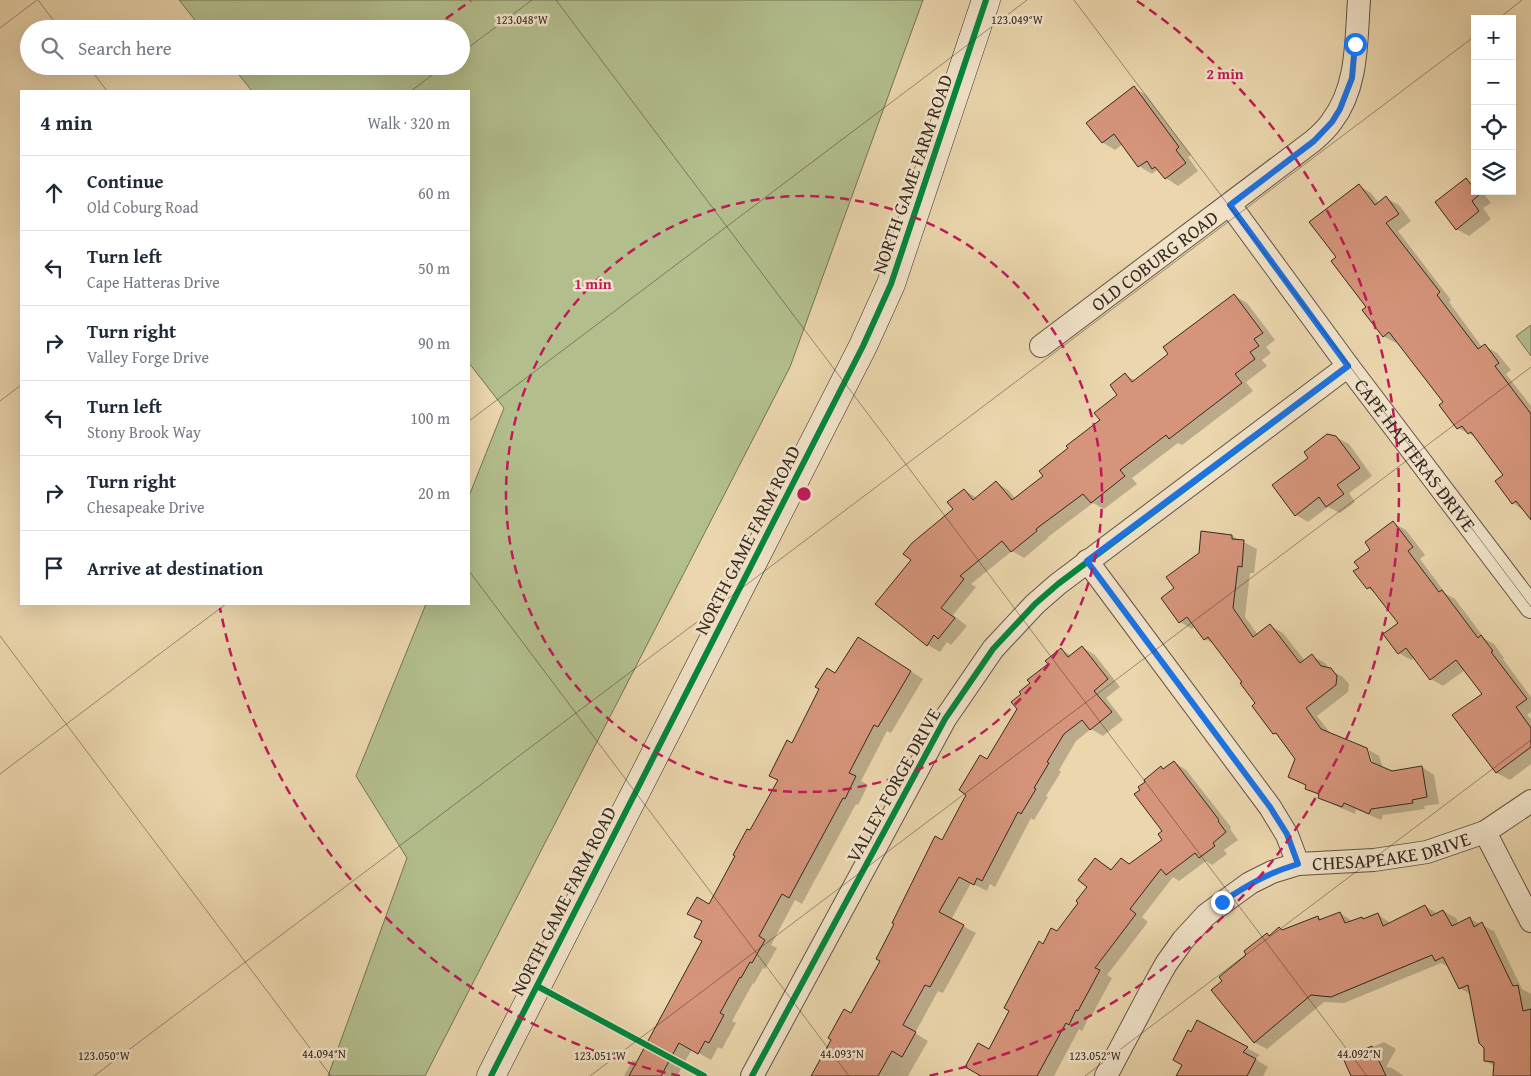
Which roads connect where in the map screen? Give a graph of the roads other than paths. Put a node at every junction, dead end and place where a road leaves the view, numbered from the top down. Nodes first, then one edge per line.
1 (986, 0) edge
2 (1359, 0) edge
3 (1230, 205) junction
4 (1041, 346) dead end
5 (1348, 366) junction
6 (1087, 561) junction
7 (1531, 607) edge
8 (1531, 801) edge
9 (1485, 832) junction
10 (1298, 864) junction
11 (1531, 921) edge
12 (491, 1076) edge
13 (752, 1076) edge
14 (1106, 1076) edge

1 - 12 main road, NORTH GAME FARM ROAD
2 - 3 street, OLD COBURG ROAD
3 - 4 street, OLD COBURG ROAD
3 - 5 street, CAPE HATTERAS DRIVE
5 - 6 street, VALLEY FORGE DRIVE
5 - 7 street, CAPE HATTERAS DRIVE
6 - 10 street
6 - 13 street, VALLEY FORGE DRIVE
8 - 9 street, CHESAPEAKE DRIVE
9 - 10 street, CHESAPEAKE DRIVE
9 - 11 street
10 - 14 street, CHESAPEAKE DRIVE

